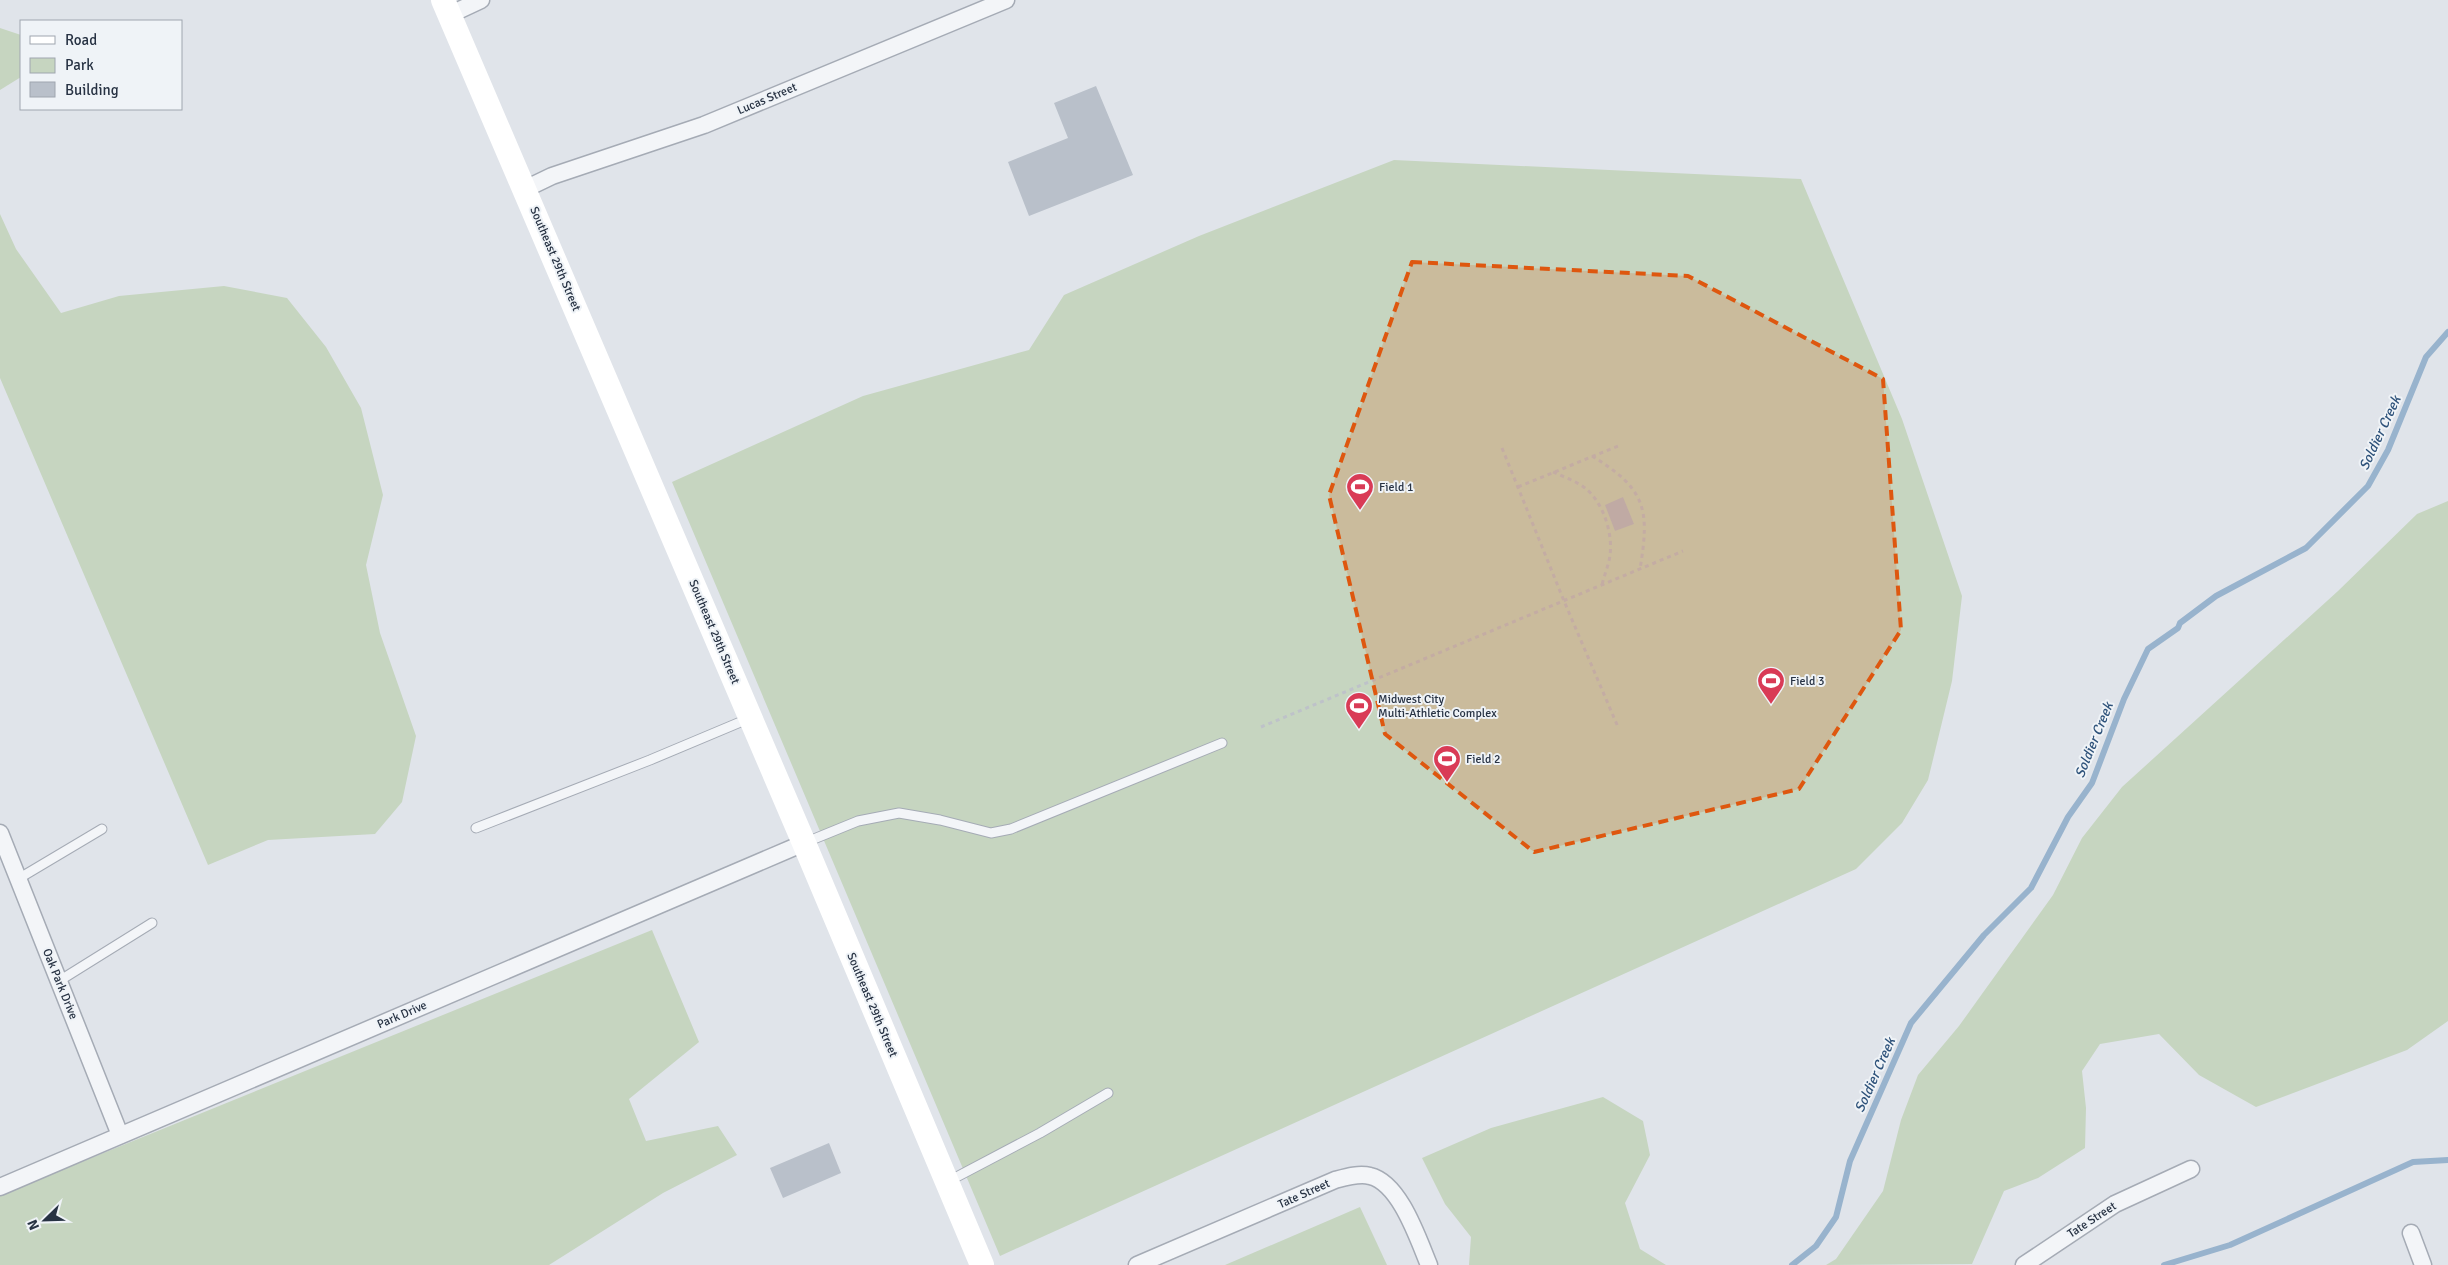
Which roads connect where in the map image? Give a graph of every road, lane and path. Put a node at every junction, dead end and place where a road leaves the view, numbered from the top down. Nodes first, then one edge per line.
1 (481, 0) edge
2 (1006, 0) edge
3 (446, 8) edge
4 (525, 189) junction
5 (1618, 446) dead end
6 (1502, 448) dead end
7 (1592, 456) junction
8 (1553, 472) junction
9 (1518, 487) junction
10 (1683, 551) dead end
11 (1640, 570) junction
12 (1602, 586) junction
13 (1564, 601) junction
14 (750, 718) junction
15 (1261, 726) dead end
16 (1618, 727) dead end
17 (1222, 743) dead end
18 (476, 828) dead end
19 (102, 830) dead end
20 (0, 833) edge
21 (804, 843) junction
22 (18, 879) junction
23 (152, 923) dead end
24 (59, 981) junction
25 (1108, 1093) dead end
26 (120, 1135) junction
27 (2191, 1169) dead end
28 (946, 1182) junction
29 (0, 1188) edge
30 (2411, 1233) dead end
31 (982, 1265) edge
32 (1137, 1265) edge
33 (1429, 1265) edge
34 (2024, 1265) edge
35 (2423, 1265) edge

1 - 3 street
2 - 4 street, Lucas Street
3 - 4 main road, Southeast 29th Street
4 - 14 main road, Southeast 29th Street
5 - 7 path
6 - 9 path
7 - 8 path
7 - 11 path
8 - 9 path
8 - 12 path
9 - 13 path
10 - 11 path
11 - 12 path
12 - 13 path
13 - 15 path
13 - 16 path
14 - 18 lane
14 - 21 main road, Southeast 29th Street
17 - 21 lane
19 - 22 lane
20 - 22 street, Oak Park Drive
21 - 26 street, Park Drive
21 - 28 main road, Southeast 29th Street
22 - 24 street, Oak Park Drive
23 - 24 lane
24 - 26 street, Oak Park Drive
25 - 28 lane
26 - 29 street, Park Drive
27 - 34 street, Tate Street
28 - 31 main road, Southeast 29th Street
30 - 35 street
32 - 33 street, Tate Street

